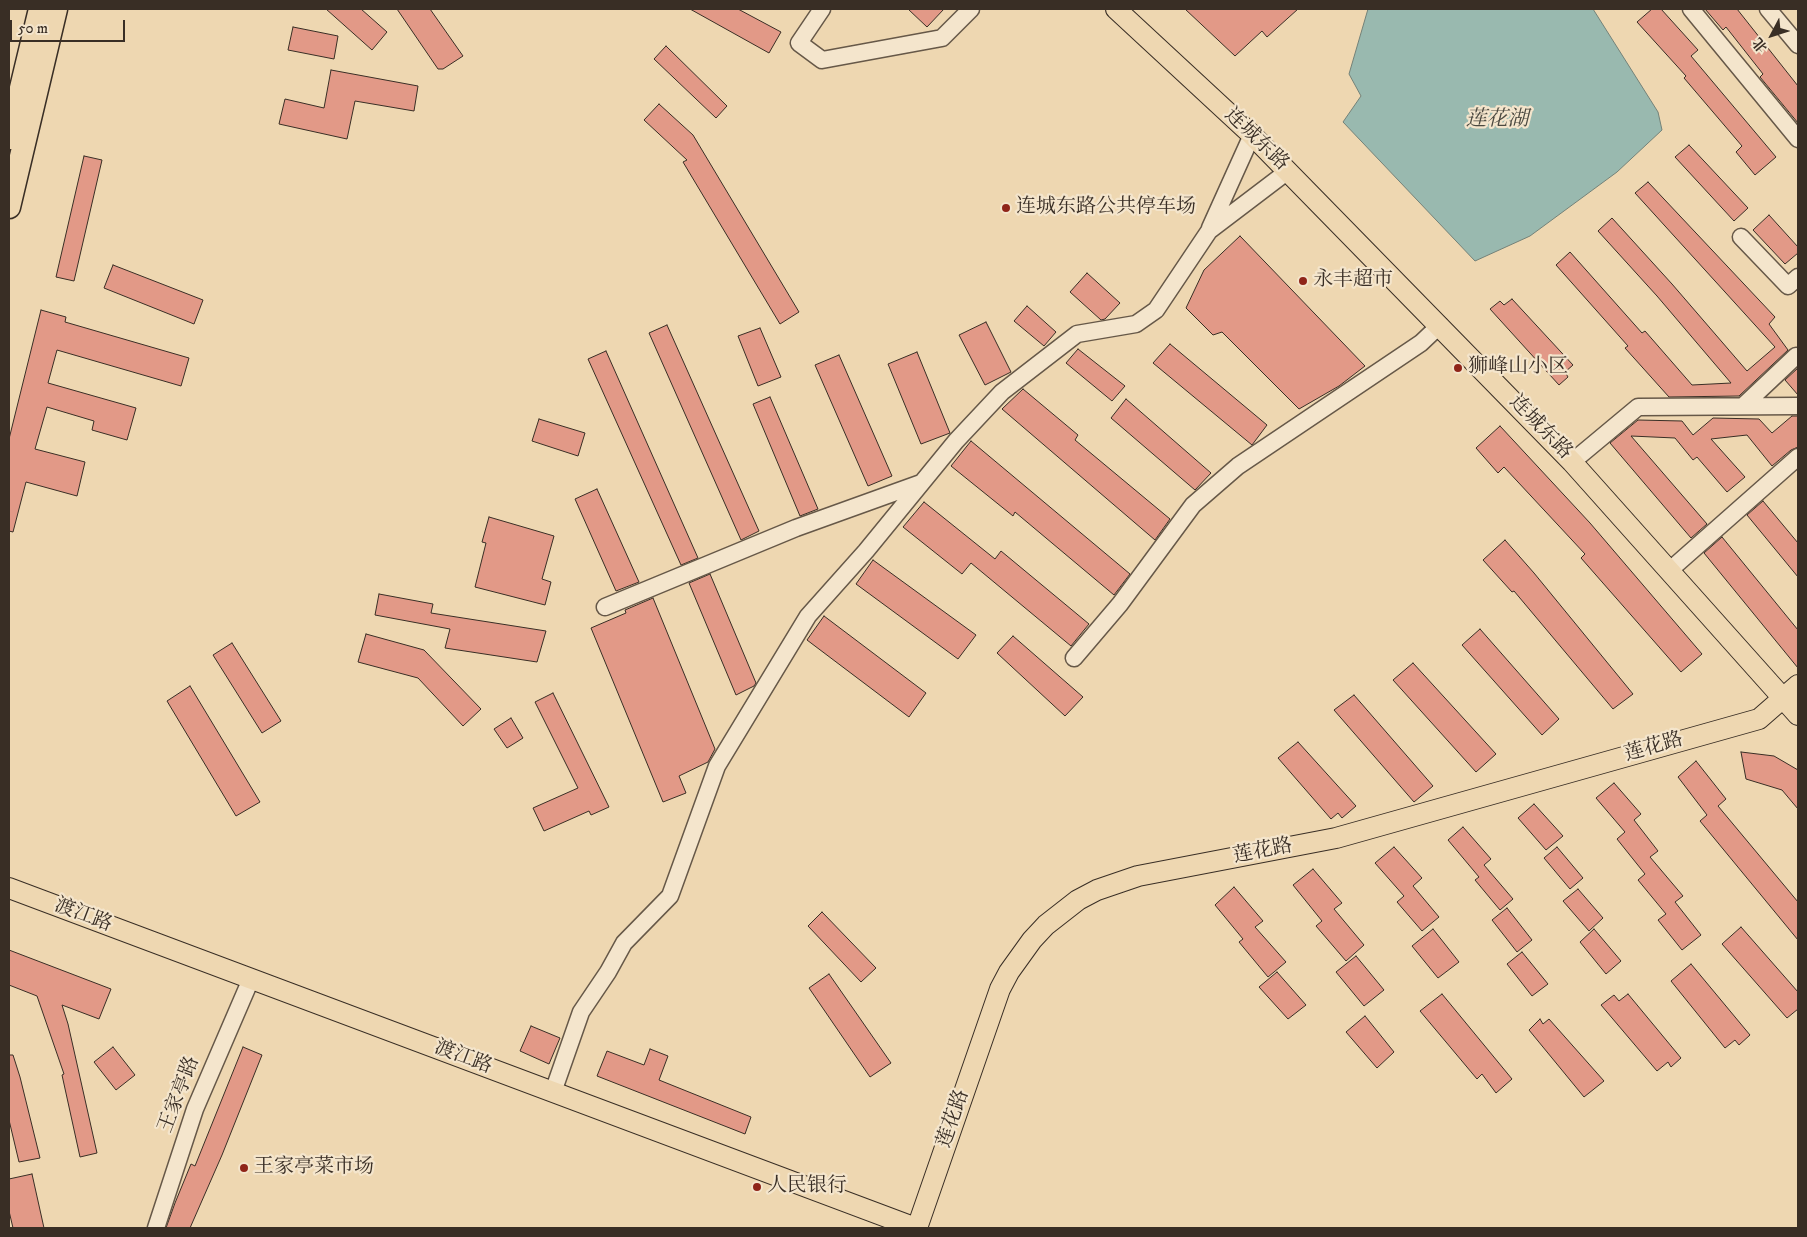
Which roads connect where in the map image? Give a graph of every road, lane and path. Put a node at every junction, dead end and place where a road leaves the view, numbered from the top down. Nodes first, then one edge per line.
1 (40, 9) edge
2 (56, 9) edge
3 (822, 9) edge
4 (971, 9) edge
5 (1116, 9) edge
6 (1691, 9) edge
7 (1768, 9) edge
8 (1798, 45) edge
9 (1252, 135) junction
10 (9, 138) edge
11 (1798, 139) edge
12 (1288, 171) junction
13 (9, 207) edge
14 (1209, 231) junction
15 (1741, 237) dead end
16 (1798, 277) edge
17 (1440, 326) junction
18 (1796, 356) dead end
19 (1743, 406) junction
20 (1798, 406) edge
21 (1798, 457) edge
22 (1572, 462) junction
23 (922, 483) junction
24 (1670, 570) junction
25 (605, 607) dead end
26 (1074, 658) dead end
27 (1791, 691) edge
28 (1798, 715) edge
29 (9, 888) edge
30 (251, 979) junction
31 (553, 1092) junction
32 (156, 1228) edge
33 (916, 1228) edge

1 - 10 highway
2 - 13 highway
3 - 4 lane
5 - 9 main road, 连城东路
6 - 11 lane
7 - 8 lane
9 - 12 main road, 连城东路
9 - 14 lane
12 - 14 lane
12 - 17 main road, 连城东路
14 - 23 lane
15 - 16 lane
17 - 22 main road, 连城东路
17 - 26 lane
18 - 19 lane
19 - 20 lane
19 - 22 lane
21 - 24 lane
22 - 24 main road, 连城东路
23 - 25 lane
23 - 31 lane
24 - 27 main road, 连城东路
27 - 28 main road, 连城东路
27 - 33 main road, 莲花路
29 - 30 main road, 渡江路
30 - 31 main road, 渡江路
30 - 32 lane, 王家亭路
31 - 33 main road, 渡江路

